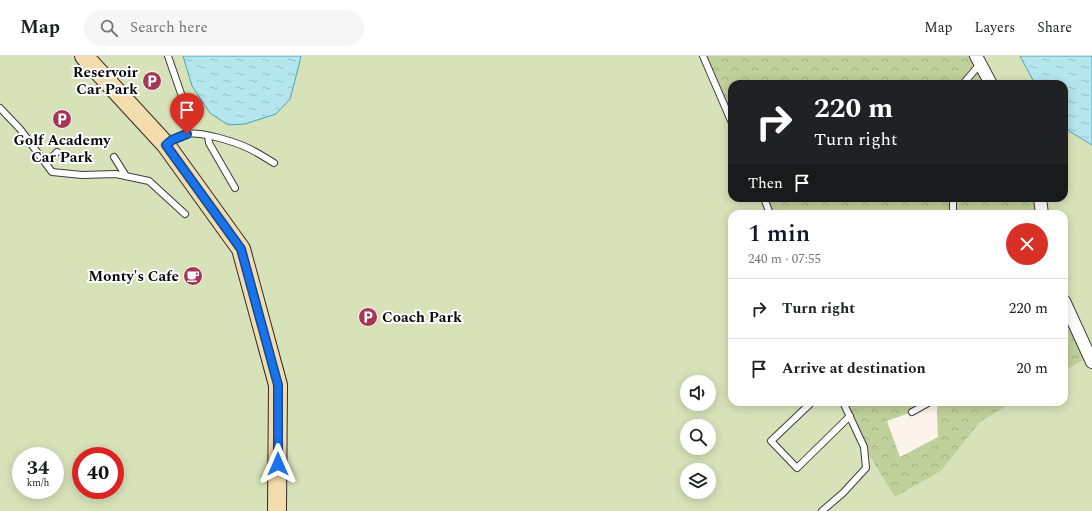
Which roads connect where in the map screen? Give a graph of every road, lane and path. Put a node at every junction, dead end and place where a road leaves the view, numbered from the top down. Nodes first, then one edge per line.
1 (84, 56) edge
2 (168, 56) edge
3 (703, 56) edge
4 (978, 60) edge
5 (966, 80) edge
6 (989, 80) edge
7 (0, 108) edge
8 (728, 114) edge
9 (187, 134) junction
10 (208, 136) junction
11 (166, 145) junction
12 (57, 152) dead end
13 (114, 157) dead end
14 (46, 163) junction
15 (274, 163) dead end
16 (126, 176) junction
17 (235, 188) dead end
18 (185, 214) dead end
19 (1068, 310) edge
20 (1092, 362) edge
21 (808, 406) edge
22 (846, 406) edge
23 (923, 406) edge
24 (912, 412) dead end
25 (850, 416) junction
26 (277, 511) edge
27 (822, 511) edge

1 - 11 street
2 - 9 lane
3 - 8 lane
4 - 5 lane
4 - 6 street
7 - 14 lane
9 - 10 lane
9 - 11 lane
10 - 15 lane
10 - 17 lane
11 - 26 street
12 - 14 lane
13 - 16 lane
14 - 16 lane
16 - 18 lane
19 - 20 street
21 - 25 lane
22 - 25 lane
23 - 24 lane
25 - 27 lane

